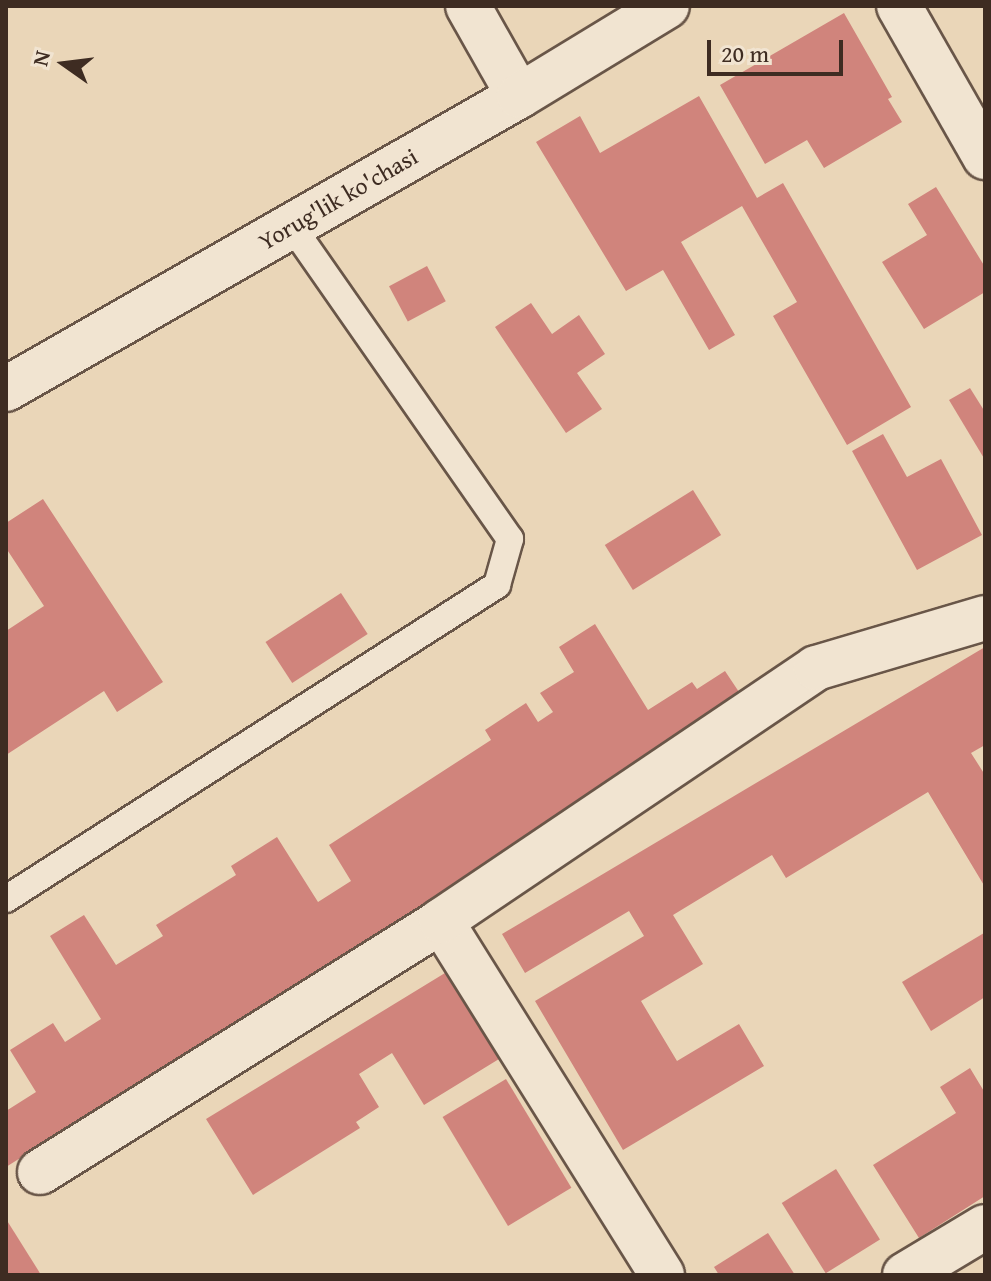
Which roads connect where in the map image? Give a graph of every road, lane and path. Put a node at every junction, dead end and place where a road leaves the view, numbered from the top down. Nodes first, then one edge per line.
1 (468, 6) edge
2 (667, 6) edge
3 (899, 6) edge
4 (519, 96) junction
5 (985, 157) edge
6 (292, 226) junction
7 (6, 389) edge
8 (985, 618) edge
9 (6, 899) edge
10 (441, 921) junction
11 (40, 1172) dead end
12 (985, 1227) edge
13 (662, 1275) edge
14 (905, 1275) edge

1 - 4 street
2 - 4 street, Yorug'lik ko'chasi
3 - 5 street
4 - 6 street, Yorug'lik ko'chasi
6 - 7 street, Yorug'lik ko'chasi
6 - 9 lane
8 - 10 street
10 - 11 street
10 - 13 street
12 - 14 street

